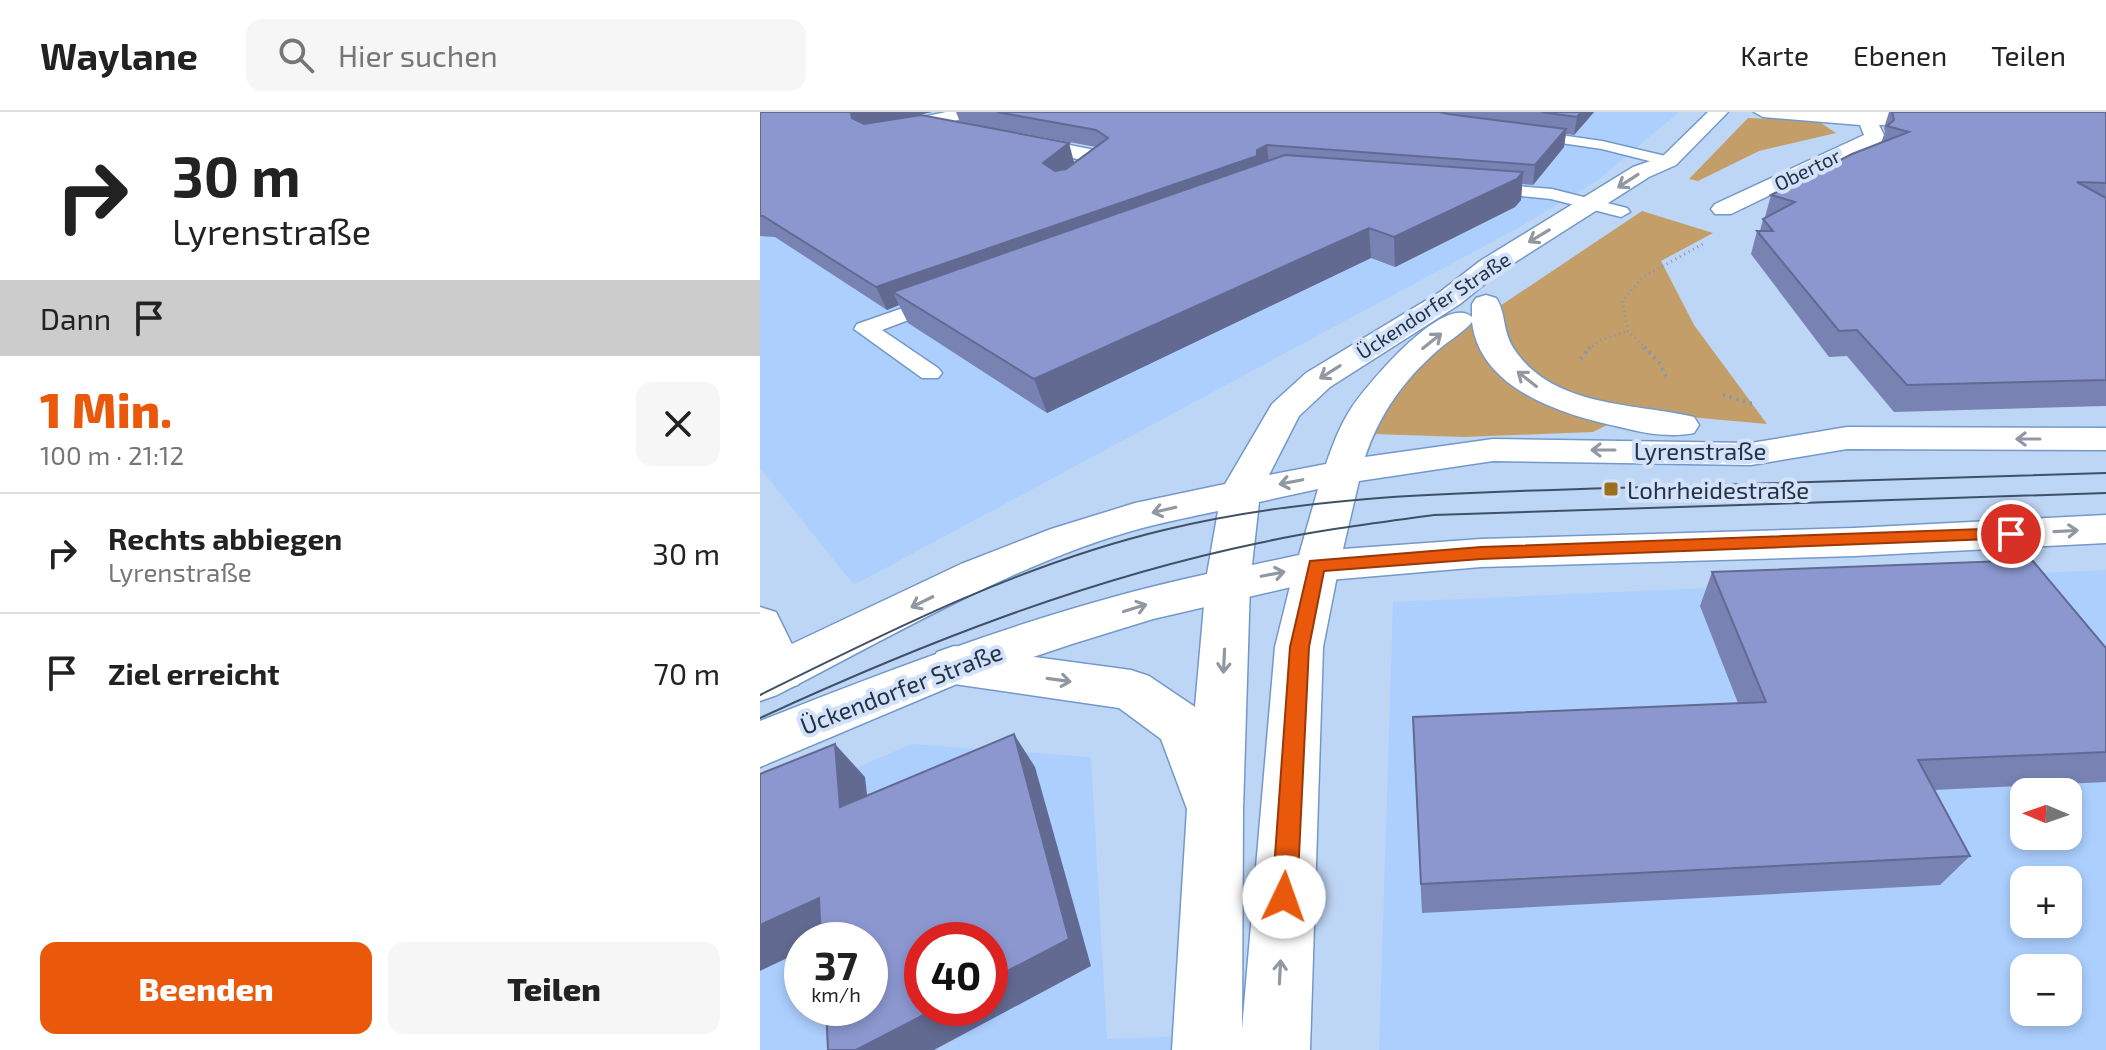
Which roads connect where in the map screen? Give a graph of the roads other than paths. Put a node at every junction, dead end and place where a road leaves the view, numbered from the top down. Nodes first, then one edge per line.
1 (1719, 112) edge
2 (1763, 112) edge
3 (1966, 117) edge
4 (1867, 120) junction
5 (965, 122) edge
6 (1509, 132) edge
7 (872, 133) edge
8 (996, 137) edge
9 (1669, 161) junction
10 (1063, 181) edge
11 (1459, 187) edge
12 (1590, 206) junction
13 (1723, 209) road end
14 (1621, 212) junction
15 (968, 291) edge
16 (1501, 292) junction
17 (930, 373) dead end
18 (1847, 438) junction
19 (2106, 439) edge
20 (1342, 472) junction
21 (1240, 493) junction
22 (2106, 529) edge
23 (1317, 566) junction
24 (1228, 583) junction
25 (760, 624) edge
26 (954, 665) junction
27 (770, 676) edge
28 (760, 744) edge
29 (1215, 810) junction
30 (1207, 1050) edge
31 (1275, 1050) edge

1 - 9 main road, Ückendorfer Straße
2 - 4 main road, Obertor
3 - 4 main road, Obertor
4 - 13 main road, Obertor
5 - 7 main road
6 - 9 lane
8 - 10 main road
9 -> 12 main road, Ückendorfer Straße
9 - 14 main road, Ückendorfer Straße
11 - 12 lane
12 - 14 lane
12 -> 21 main road, Ückendorfer Straße
14 - 16 main road, Ückendorfer Straße
15 - 17 lane
18 -> 16 main road, Ückendorfer Straße
20 -> 16 main road, Ückendorfer Straße
19 -> 18 main road, Lyrenstraße
18 -> 20 main road, Lyrenstraße
20 -> 21 main road
20 - 23 main road, Ückendorfer Straße
21 - 24 main road, Ückendorfer Straße
21 -> 27 main road
23 -> 22 main road
24 -> 23 main road, Ückendorfer Straße
31 -> 23 main road
26 -> 24 main road, Ückendorfer Straße
24 -> 29 main road
25 - 27 main road
26 - 28 main road, Ückendorfer Straße
26 -> 29 main road
29 - 30 main road

